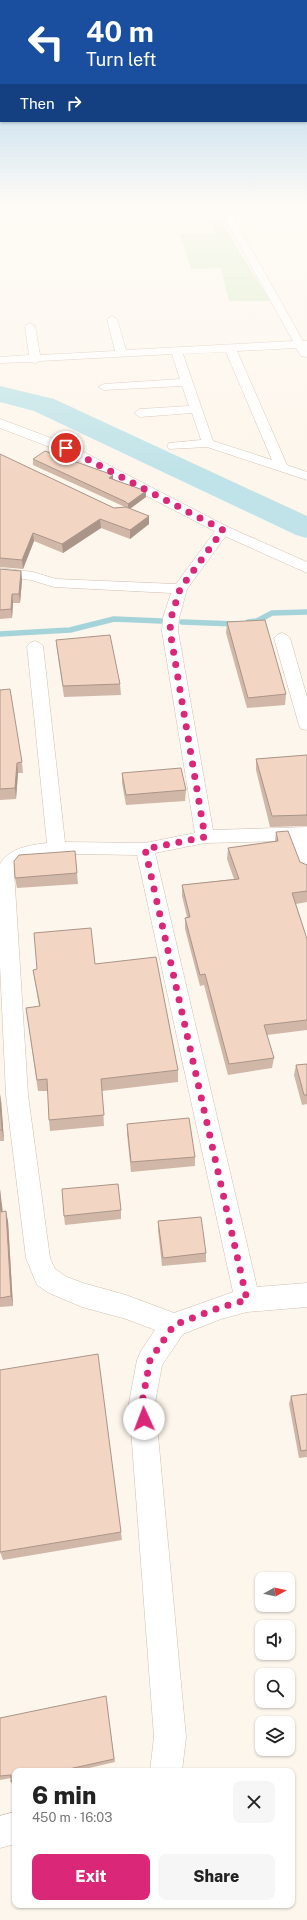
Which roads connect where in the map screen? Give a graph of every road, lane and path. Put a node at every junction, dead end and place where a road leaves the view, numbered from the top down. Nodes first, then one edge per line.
1 (275, 295) edge
2 (112, 319) dead end
3 (30, 326) dead end
4 (304, 344) edge
5 (230, 347) junction
6 (176, 351) junction
7 (122, 354) junction
8 (307, 357) edge
9 (0, 360) edge
10 (35, 360) junction
11 (186, 382) junction
12 (104, 387) dead end
13 (196, 409) junction
14 (140, 413) dead end
15 (0, 423) edge
16 (208, 443) junction
17 (173, 446) dead end
18 (282, 468) junction
19 (307, 476) edge
20 (223, 530) junction
21 (307, 568) edge
22 (0, 572) edge
23 (180, 589) junction
24 (282, 638) dead end
25 (35, 646) dead end
26 (307, 725) edge
27 (301, 834) edge
28 (205, 837) junction
29 (57, 848) junction
30 (145, 849) junction
31 (307, 868) edge
32 (307, 1295) edge
33 (247, 1300) junction
34 (174, 1325) junction
35 (166, 1768) edge
36 (12, 1829) edge
37 (0, 1832) edge

1 - 4 street
2 - 7 street
3 - 10 street
4 - 5 street
4 - 8 street
5 - 6 street
5 - 18 street
6 - 7 street
6 - 11 street
7 - 10 street
9 - 10 street
11 - 12 street
11 - 13 street
13 - 14 street
13 - 16 street
15 - 20 street
16 - 17 street
16 - 18 street
18 - 19 street
20 - 21 street
20 - 23 street
22 - 23 street
23 - 28 street
24 - 26 street
25 - 29 street
27 - 28 street
27 - 31 street
28 - 30 street
29 - 30 street
29 - 34 street
30 - 33 street
32 - 33 street
33 - 34 street
34 - 35 street
36 - 37 street

